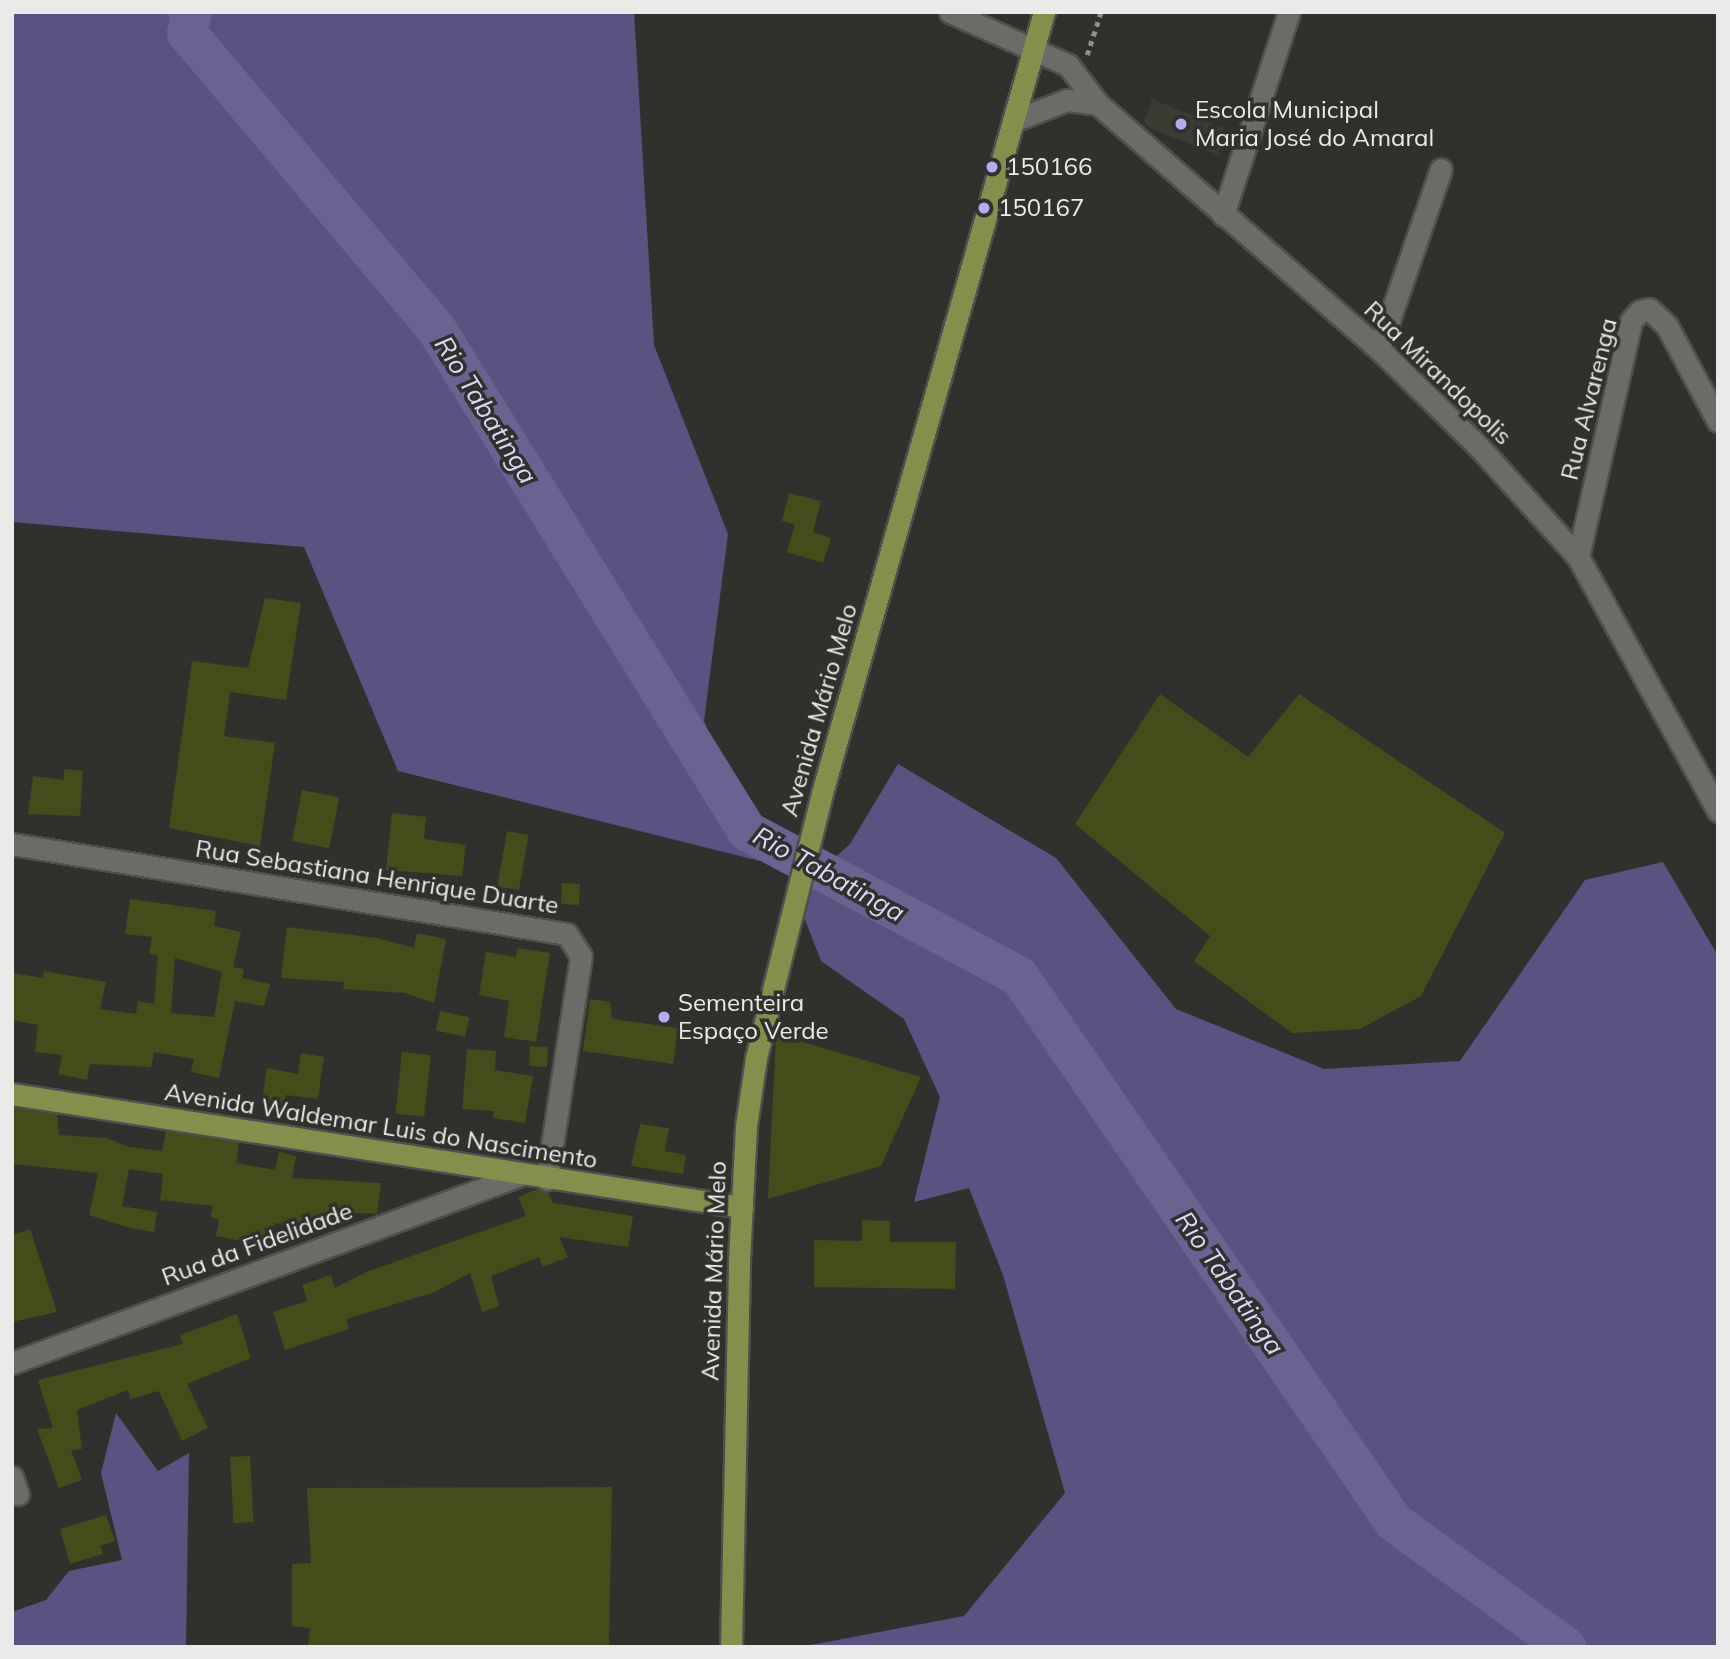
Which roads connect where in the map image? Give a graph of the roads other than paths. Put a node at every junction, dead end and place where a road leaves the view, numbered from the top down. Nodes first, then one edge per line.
1 (950, 12) edge
2 (1044, 12) edge
3 (1289, 12) edge
4 (991, 22) edge
5 (1033, 50) junction
6 (1098, 104) junction
7 (1013, 121) junction
8 (1441, 169) dead end
9 (1223, 215) junction
10 (1379, 349) junction
11 (1718, 421) edge
12 (1593, 489) junction
13 (1551, 527) junction
14 (1578, 557) junction
15 (1718, 811) edge
16 (12, 844) edge
17 (12, 1094) edge
18 (520, 1175) junction
19 (547, 1179) junction
20 (742, 1207) junction
21 (12, 1363) edge
22 (731, 1647) edge

1 - 4 street
2 - 5 main road, Avenida Mário Melo
3 - 9 street
4 - 5 street
5 - 6 street, Rua Mirandopolis
5 - 7 main road, Avenida Mário Melo
6 - 7 street
6 - 9 street, Rua Mirandopolis
7 - 20 main road, Avenida Mário Melo
8 - 10 street
9 - 10 street, Rua Mirandopolis
10 - 13 street, Rua Mirandopolis
11 - 12 street, Rua Alvarenga
12 - 13 street
12 - 14 street, Rua Alvarenga
13 - 14 street, Rua Mirandopolis
14 - 15 street, Rua Mirandopolis
16 - 19 street, Rua Sebastiana Henrique Duarte
17 - 18 main road, Avenida Waldemar Luis do Nascimento
18 - 19 main road, Avenida Waldemar Luis do Nascimento
18 - 21 street, Rua da Fidelidade
19 - 20 main road, Avenida Waldemar Luis do Nascimento
20 - 22 main road, Avenida Mário Melo

